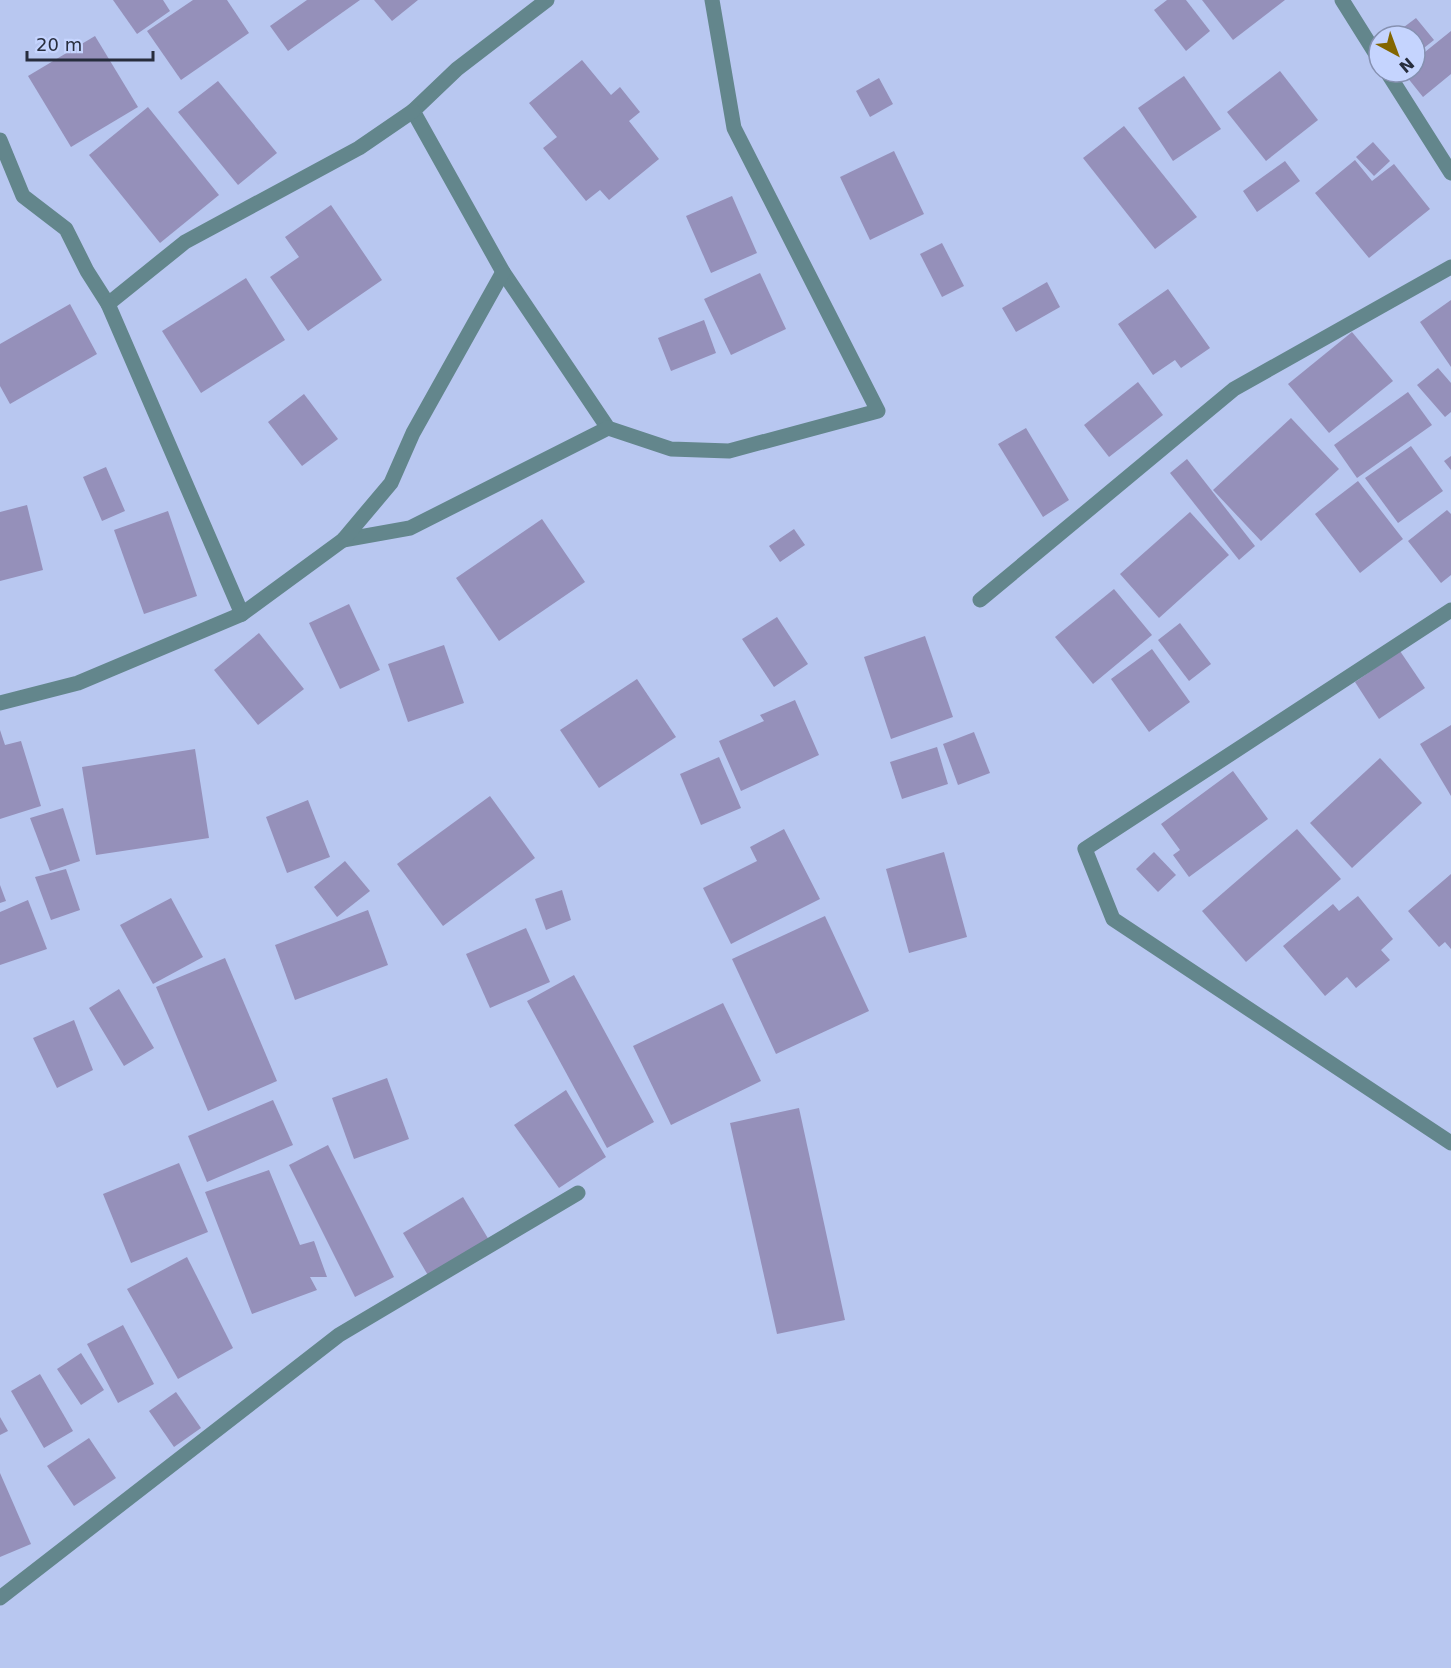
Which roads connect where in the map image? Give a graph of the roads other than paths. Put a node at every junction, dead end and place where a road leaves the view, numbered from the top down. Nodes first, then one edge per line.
1 (547, 0) edge
2 (712, 0) edge
3 (1342, 0) edge
4 (1367, 40) edge
5 (1395, 84) edge
6 (413, 111) junction
7 (0, 140) edge
8 (1451, 173) edge
9 (1451, 267) edge
10 (503, 272) junction
11 (108, 304) junction
12 (608, 428) junction
13 (343, 540) junction
14 (980, 600) dead end
15 (1451, 610) edge
16 (242, 614) junction
17 (0, 703) edge
18 (1451, 1143) edge
19 (578, 1193) dead end
20 (0, 1598) edge

1 - 6 street
2 - 12 street
3 - 4 street
5 - 8 street
6 - 10 street
6 - 11 street
7 - 11 street
9 - 14 street
10 - 12 street
10 - 13 street
11 - 16 street
12 - 13 street
13 - 16 street
15 - 18 street
16 - 17 street
19 - 20 street

